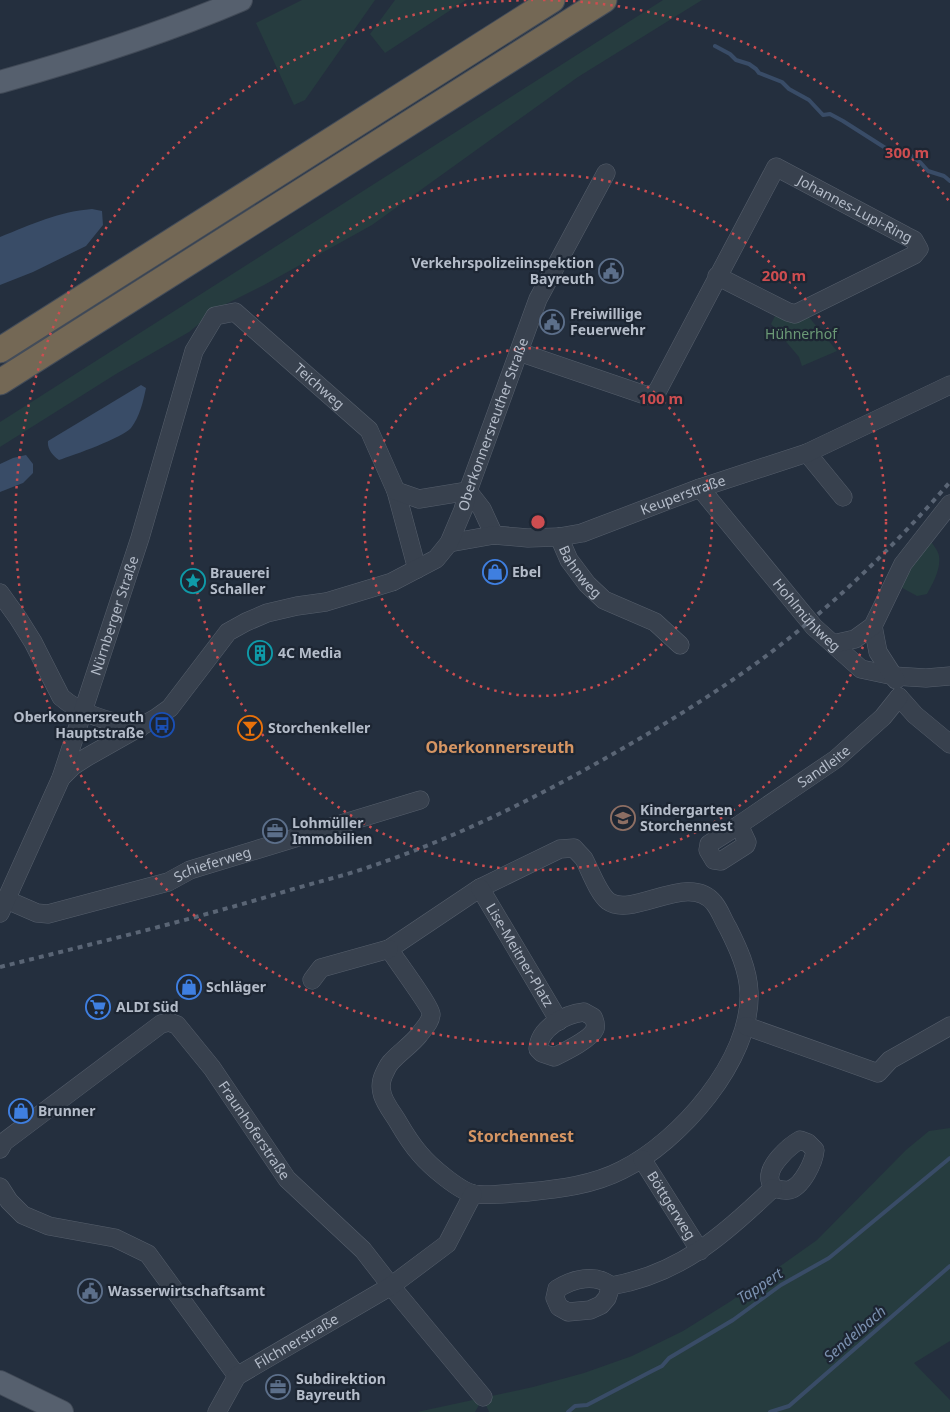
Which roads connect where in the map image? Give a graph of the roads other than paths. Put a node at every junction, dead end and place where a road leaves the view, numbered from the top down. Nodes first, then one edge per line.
1 (231, 0) edge
2 (241, 0) edge
3 (552, 0) edge
4 (604, 0) edge
5 (208, 14) junction
6 (0, 82) edge
7 (606, 173) dead end
8 (717, 276) junction
9 (216, 316) joint
10 (0, 350) edge
11 (520, 352) junction
12 (0, 382) edge
13 (950, 385) edge
14 (808, 453) junction
15 (700, 488) junction
16 (396, 491) junction
17 (468, 491) junction
18 (844, 498) dead end
19 (950, 504) edge
20 (494, 535) junction
21 (559, 537) junction
22 (449, 543) junction
23 (417, 569) junction
24 (0, 593) edge
25 (874, 626) junction
26 (833, 644) junction
27 (680, 646) dead end
28 (894, 676) junction
29 (950, 676) edge
30 (898, 697) junction
31 (83, 711) junction
32 (140, 728) junction
33 (950, 744) edge
34 (61, 778) junction
35 (420, 800) dead end
36 (739, 825) dead end
37 (480, 888) junction
38 (3, 906) edge
39 (389, 949) junction
40 (312, 980) dead end
41 (559, 1021) dead end
42 (746, 1026) junction
43 (950, 1026) edge
44 (0, 1149) edge
45 (642, 1159) junction
46 (0, 1187) edge
47 (773, 1188) dead end
48 (473, 1194) junction
49 (700, 1252) junction
50 (391, 1286) junction
51 (611, 1286) dead end
52 (237, 1376) junction
53 (0, 1382) edge
54 (483, 1397) dead end
55 (62, 1412) edge
56 (217, 1412) edge

1 - 5 main road
2 - 5 main road
3 - 10 highway
4 - 12 highway
5 - 6 main road
7 - 11 street, Oberkonnersreuther Straße
8 - 8 street, Johannes-Lupi-Ring
8 - 11 street, Johannes-Lupi-Ring
9 - 16 street, Teichweg
9 - 31 street, Nürnberger Straße
11 - 17 street, Oberkonnersreuther Straße
13 - 14 street, Keuperstraße
14 - 15 street, Keuperstraße
14 - 18 street
15 - 21 street, Keuperstraße
15 - 26 street, Hohlmühlweg
16 - 17 street
16 - 23 street, Teichweg
17 - 20 street
17 - 22 street, Oberkonnersreuther Straße
19 - 25 street
20 - 21 street, Bahnweg
20 - 22 street
21 - 27 street, Bahnweg
22 - 23 street, Oberkonnersreuther Straße
23 - 32 street, Oberkonnersreuther Straße
24 - 31 street
25 - 26 street
25 - 28 street
26 - 28 street, Hohlmühlweg
28 - 29 street, Hohlmühlweg
28 - 30 street
30 - 33 street
30 - 36 street, Sandleite
31 - 32 street
31 - 34 street, Nürnberger Straße
32 - 34 street, Oberkonnersreuther Straße
34 - 38 street, Nürnberger Straße
35 - 38 street, Schieferweg
37 - 39 street
37 - 41 street, Lise-Meitner-Platz
37 - 42 street
39 - 40 street
39 - 48 street
42 - 43 street
42 - 45 street
44 - 50 street, Fraunhoferstraße
45 - 48 street
45 - 49 street, Böttgerweg
46 - 52 street
47 - 49 street, Böttgerweg
48 - 50 street, Filchnerstraße
49 - 51 street, Böttgerweg
50 - 52 street, Filchnerstraße
50 - 54 street, Fraunhoferstraße
52 - 56 street
53 - 55 main road

